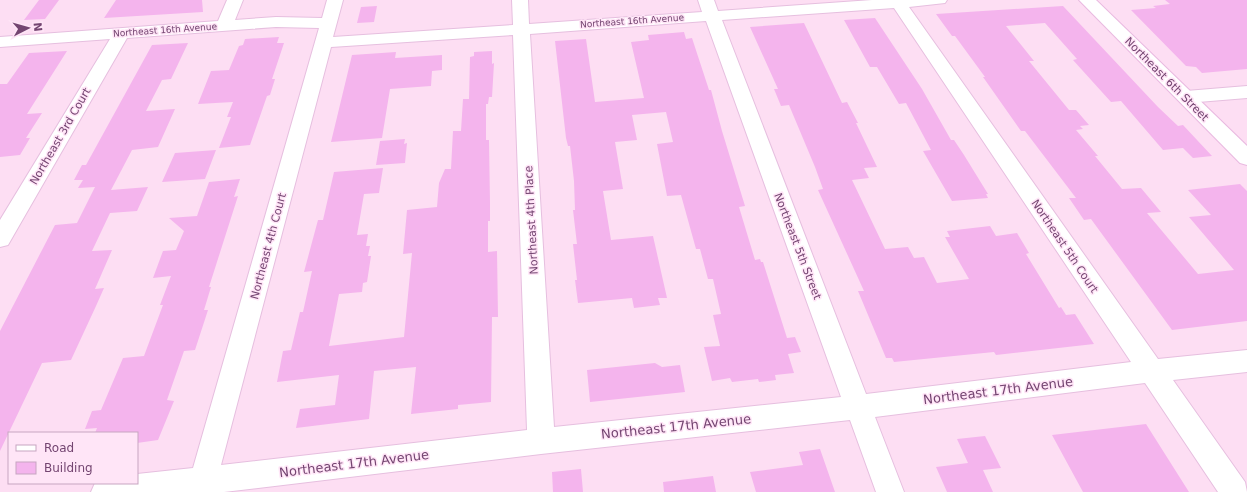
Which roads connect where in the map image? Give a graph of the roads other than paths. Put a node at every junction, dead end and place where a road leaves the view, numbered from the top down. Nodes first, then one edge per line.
1 (235, 0) edge
2 (335, 0) edge
3 (520, 0) edge
4 (939, 0) edge
5 (1087, 0) edge
6 (897, 1) edge
7 (708, 8) edge
8 (224, 26) junction
9 (522, 29) junction
10 (327, 32) junction
11 (120, 34) junction
12 (0, 42) edge
13 (1247, 92) edge
14 (1186, 97) junction
15 (1247, 158) edge
16 (0, 239) edge
17 (1247, 361) edge
18 (1151, 371) junction
19 (858, 407) junction
20 (541, 440) junction
21 (201, 487) edge
22 (104, 492) edge
23 (890, 492) edge
24 (1235, 492) edge

1 - 8 street
2 - 10 street, Northeast 4th Court
3 - 9 street, Northeast 4th Place
4 - 6 street, Northeast 16th Avenue
5 - 14 street, Northeast 6th Street
6 - 7 street, Northeast 16th Avenue
6 - 18 street, Northeast 5th Court
7 - 9 street, Northeast 16th Avenue
7 - 19 street, Northeast 5th Street
8 - 10 street, Northeast 16th Avenue
8 - 11 street, Northeast 16th Avenue
9 - 10 street, Northeast 16th Avenue
9 - 20 street, Northeast 4th Place
10 - 21 street, Northeast 4th Court
11 - 12 street, Northeast 16th Avenue
11 - 16 street, Northeast 3rd Court
13 - 14 street
14 - 15 street, Northeast 6th Street
17 - 18 street, Northeast 17th Avenue
18 - 19 street, Northeast 17th Avenue
18 - 24 street, Northeast 5th Court
19 - 20 street, Northeast 17th Avenue
19 - 23 street, Northeast 5th Street
20 - 21 street, Northeast 17th Avenue
21 - 22 street, Northeast 17th Avenue

